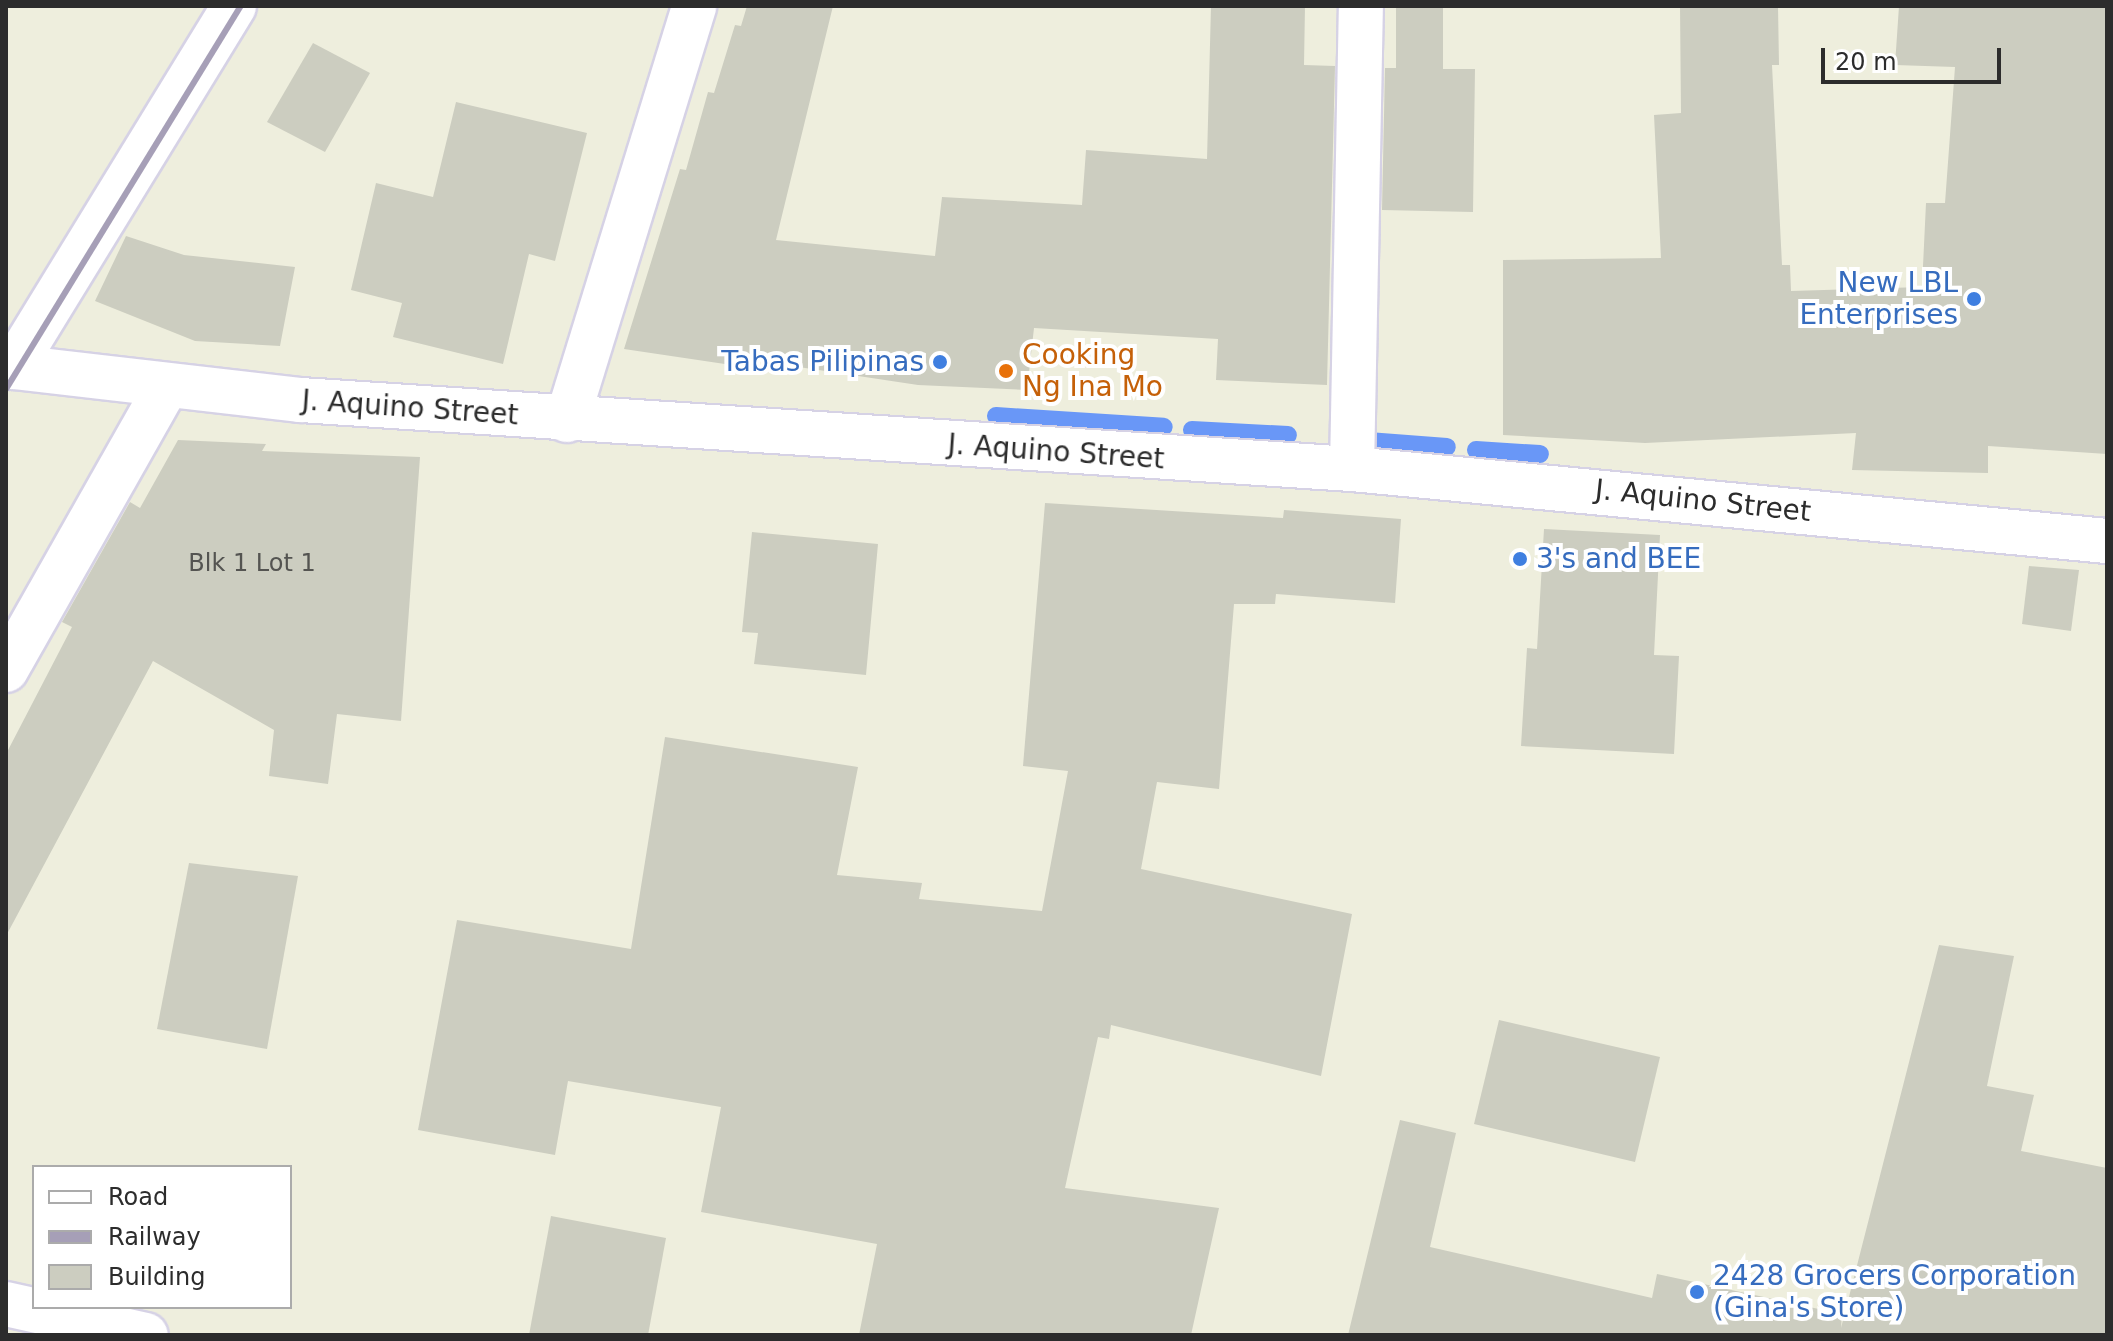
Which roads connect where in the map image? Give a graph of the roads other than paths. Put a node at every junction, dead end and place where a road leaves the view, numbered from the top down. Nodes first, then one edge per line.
1 (234, 6) edge
2 (694, 6) edge
3 (1361, 6) edge
4 (9, 366) edge
5 (165, 389) junction
6 (567, 420) junction
7 (1352, 469) junction
8 (2107, 541) edge
9 (6, 670) edge
10 (6, 1304) edge
11 (146, 1335) edge

1 - 4 street
2 - 6 street
3 - 7 street
4 - 5 street, J. Aquino Street
5 - 6 street, J. Aquino Street
5 - 9 street
6 - 7 street, J. Aquino Street
7 - 8 street, J. Aquino Street
10 - 11 street

